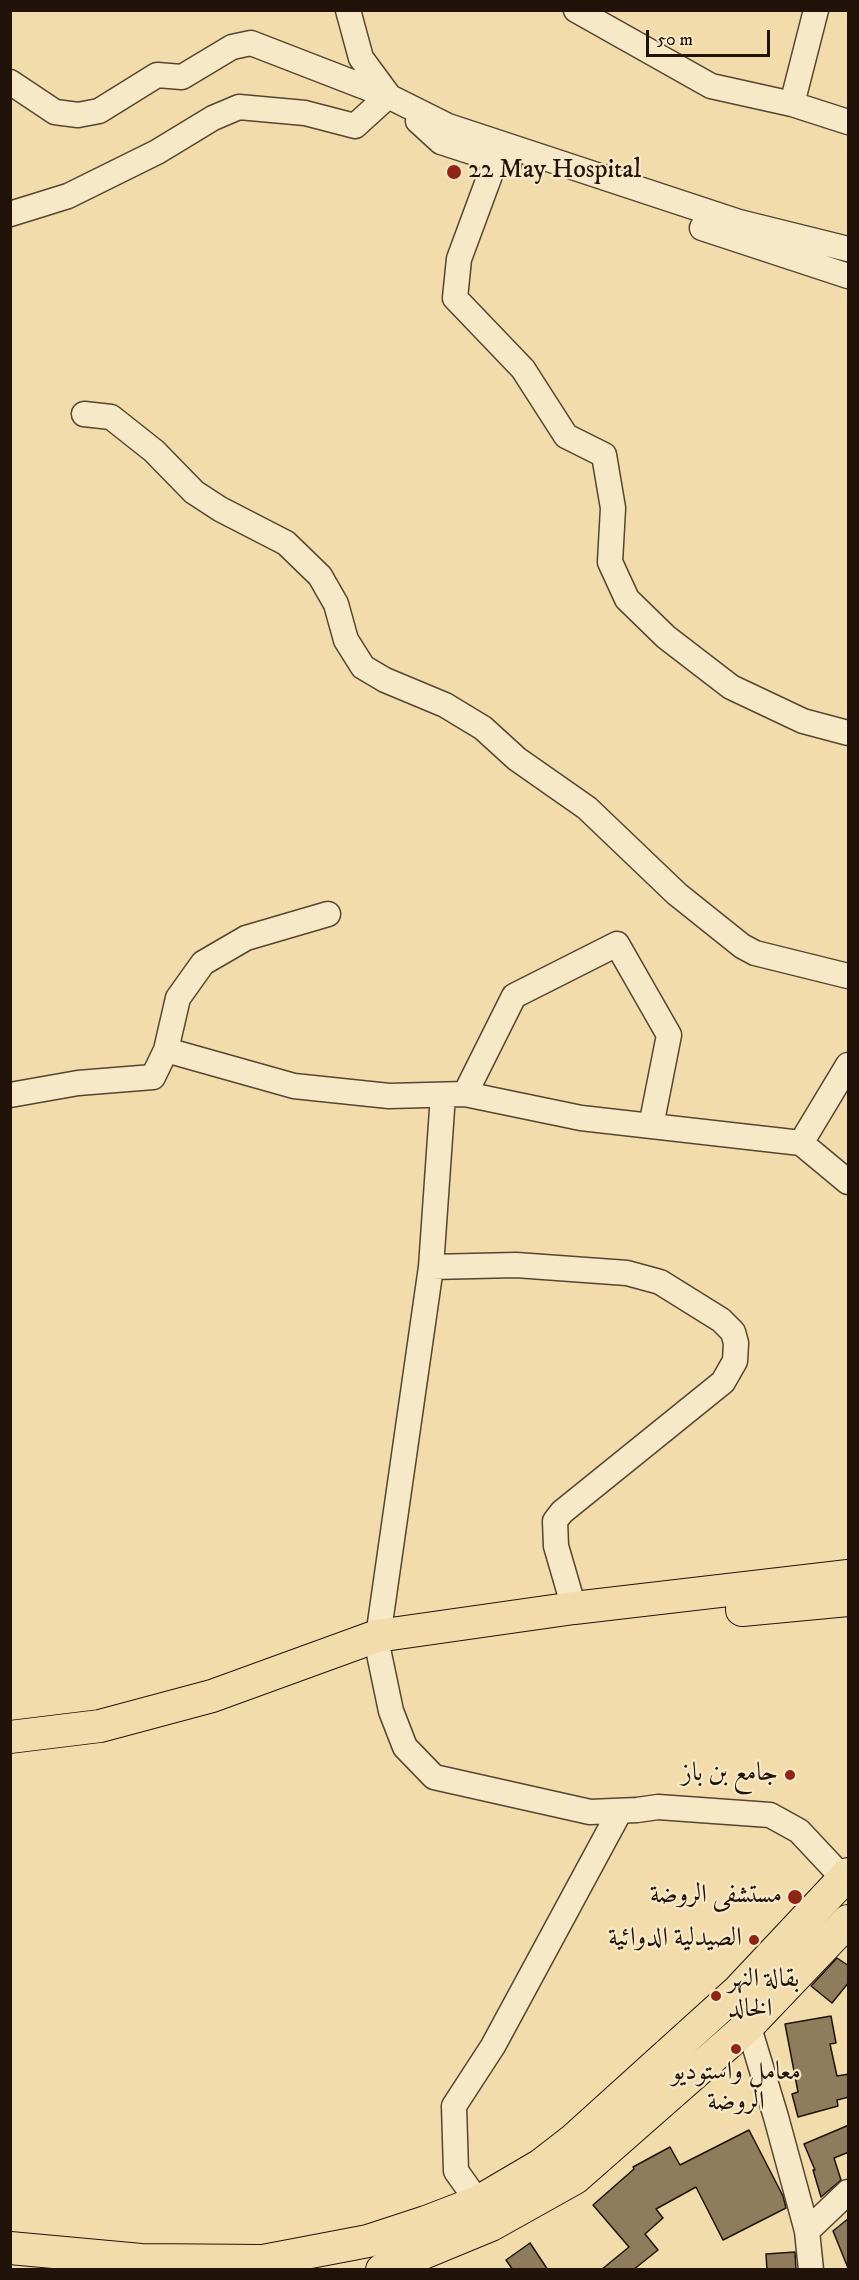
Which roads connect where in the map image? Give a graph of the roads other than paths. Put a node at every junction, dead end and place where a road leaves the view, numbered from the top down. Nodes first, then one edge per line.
1 (348, 10) edge
2 (576, 10) edge
3 (816, 10) edge
4 (10, 82) edge
5 (388, 96) junction
6 (792, 104) junction
7 (849, 122) edge
8 (496, 159) junction
9 (10, 214) edge
10 (849, 249) edge
11 (849, 276) edge
12 (84, 414) dead end
13 (849, 733) edge
14 (328, 914) dead end
15 (849, 976) edge
16 (166, 1050) junction
17 (849, 1065) edge
18 (454, 1094) junction
19 (10, 1095) edge
20 (651, 1126) junction
21 (801, 1143) junction
22 (849, 1182) edge
23 (431, 1267) junction
24 (849, 1576) edge
25 (849, 1600) edge
26 (574, 1608) junction
27 (377, 1640) junction
28 (10, 1737) edge
29 (620, 1811) junction
30 (846, 1876) edge
31 (849, 1921) edge
32 (739, 1990) junction
33 (748, 2026) junction
34 (849, 2192) edge
35 (478, 2202) junction
36 (807, 2231) junction
37 (10, 2248) edge
38 (382, 2270) edge
39 (811, 2270) edge

1 - 5 street
2 - 6 street
3 - 6 street
4 - 5 street
5 - 8 street
5 - 9 street
5 - 10 street
6 - 7 street
8 - 11 street
8 - 13 street
12 - 15 street
14 - 16 street
16 - 18 street
16 - 19 street
17 - 21 street
18 - 20 street
18 - 20 street
18 - 23 street
20 - 21 street
21 - 22 street
23 - 26 street
23 - 27 street
24 - 26 main road
25 - 27 main road
26 - 27 main road
27 - 28 main road
27 - 29 street
29 - 30 street
29 - 35 street
30 - 32 main road
31 - 33 main road
32 - 33 street
32 - 35 main road
33 - 36 street
33 - 38 main road
34 - 36 street
35 - 37 main road
36 - 39 street

